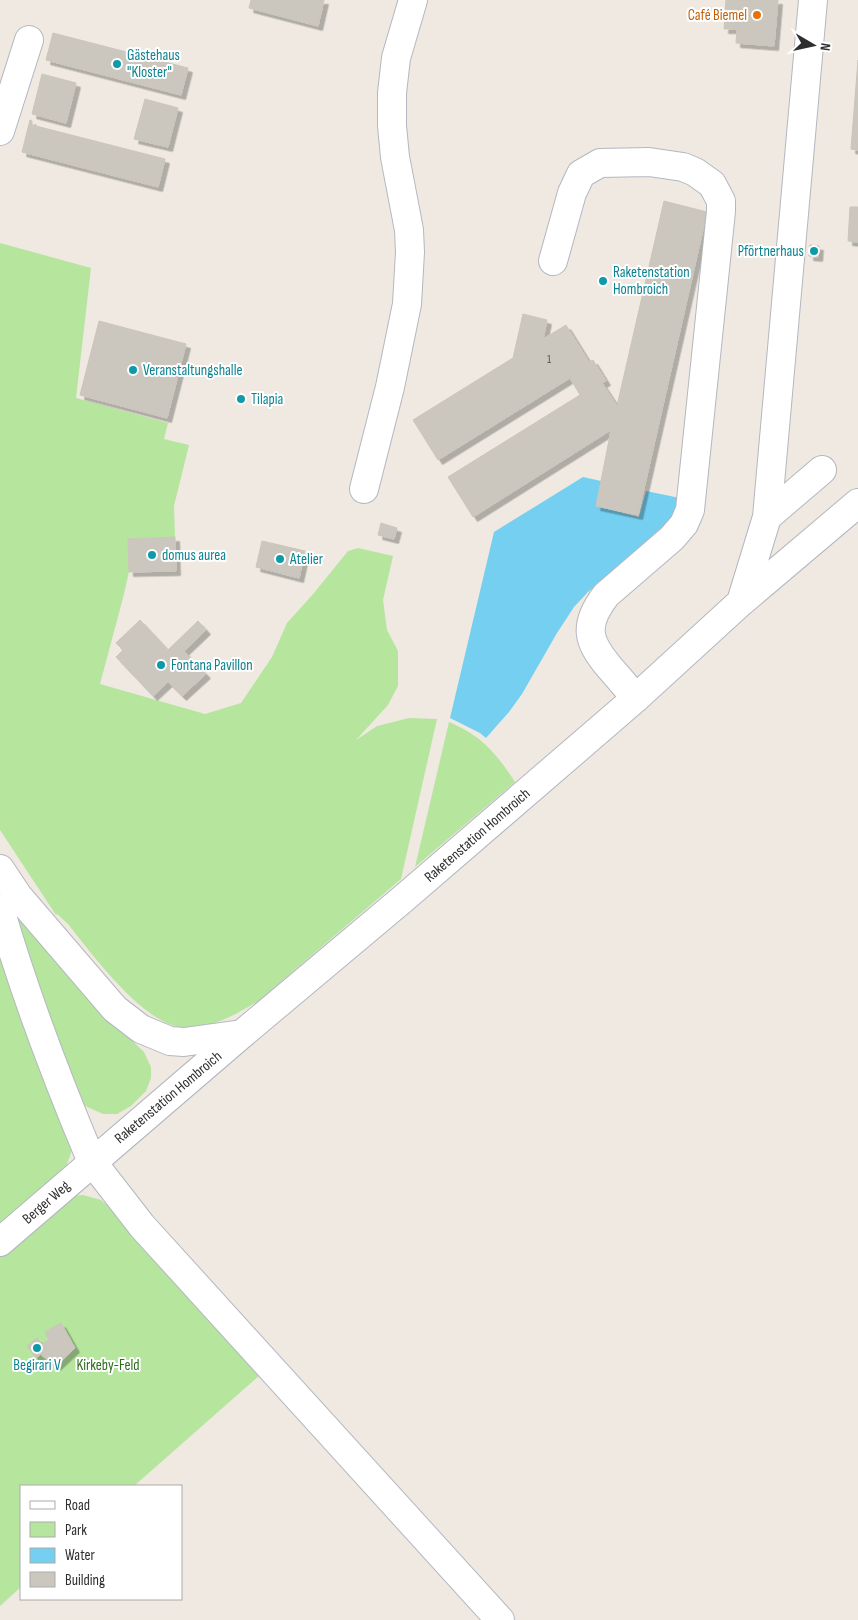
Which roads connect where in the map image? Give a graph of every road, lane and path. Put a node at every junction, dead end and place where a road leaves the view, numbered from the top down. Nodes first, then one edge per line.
1 (413, 0) edge
2 (813, 0) edge
3 (29, 40) dead end
4 (0, 131) edge
5 (553, 262) dead end
6 (822, 470) dead end
7 (364, 489) dead end
8 (858, 504) edge
9 (767, 517) junction
10 (741, 602) junction
11 (636, 698) junction
12 (0, 869) edge
13 (0, 908) edge
14 (242, 1034) junction
15 (92, 1162) junction
16 (0, 1242) edge
17 (500, 1620) edge

1 - 7 street
2 - 9 street
3 - 4 street
5 - 11 street
6 - 9 street
8 - 10 street, Raketenstation Hombroich
9 - 10 street
10 - 11 street, Raketenstation Hombroich
11 - 14 street, Raketenstation Hombroich
12 - 14 street
13 - 15 street
14 - 15 street, Raketenstation Hombroich
15 - 16 street, Berger Weg
15 - 17 street

